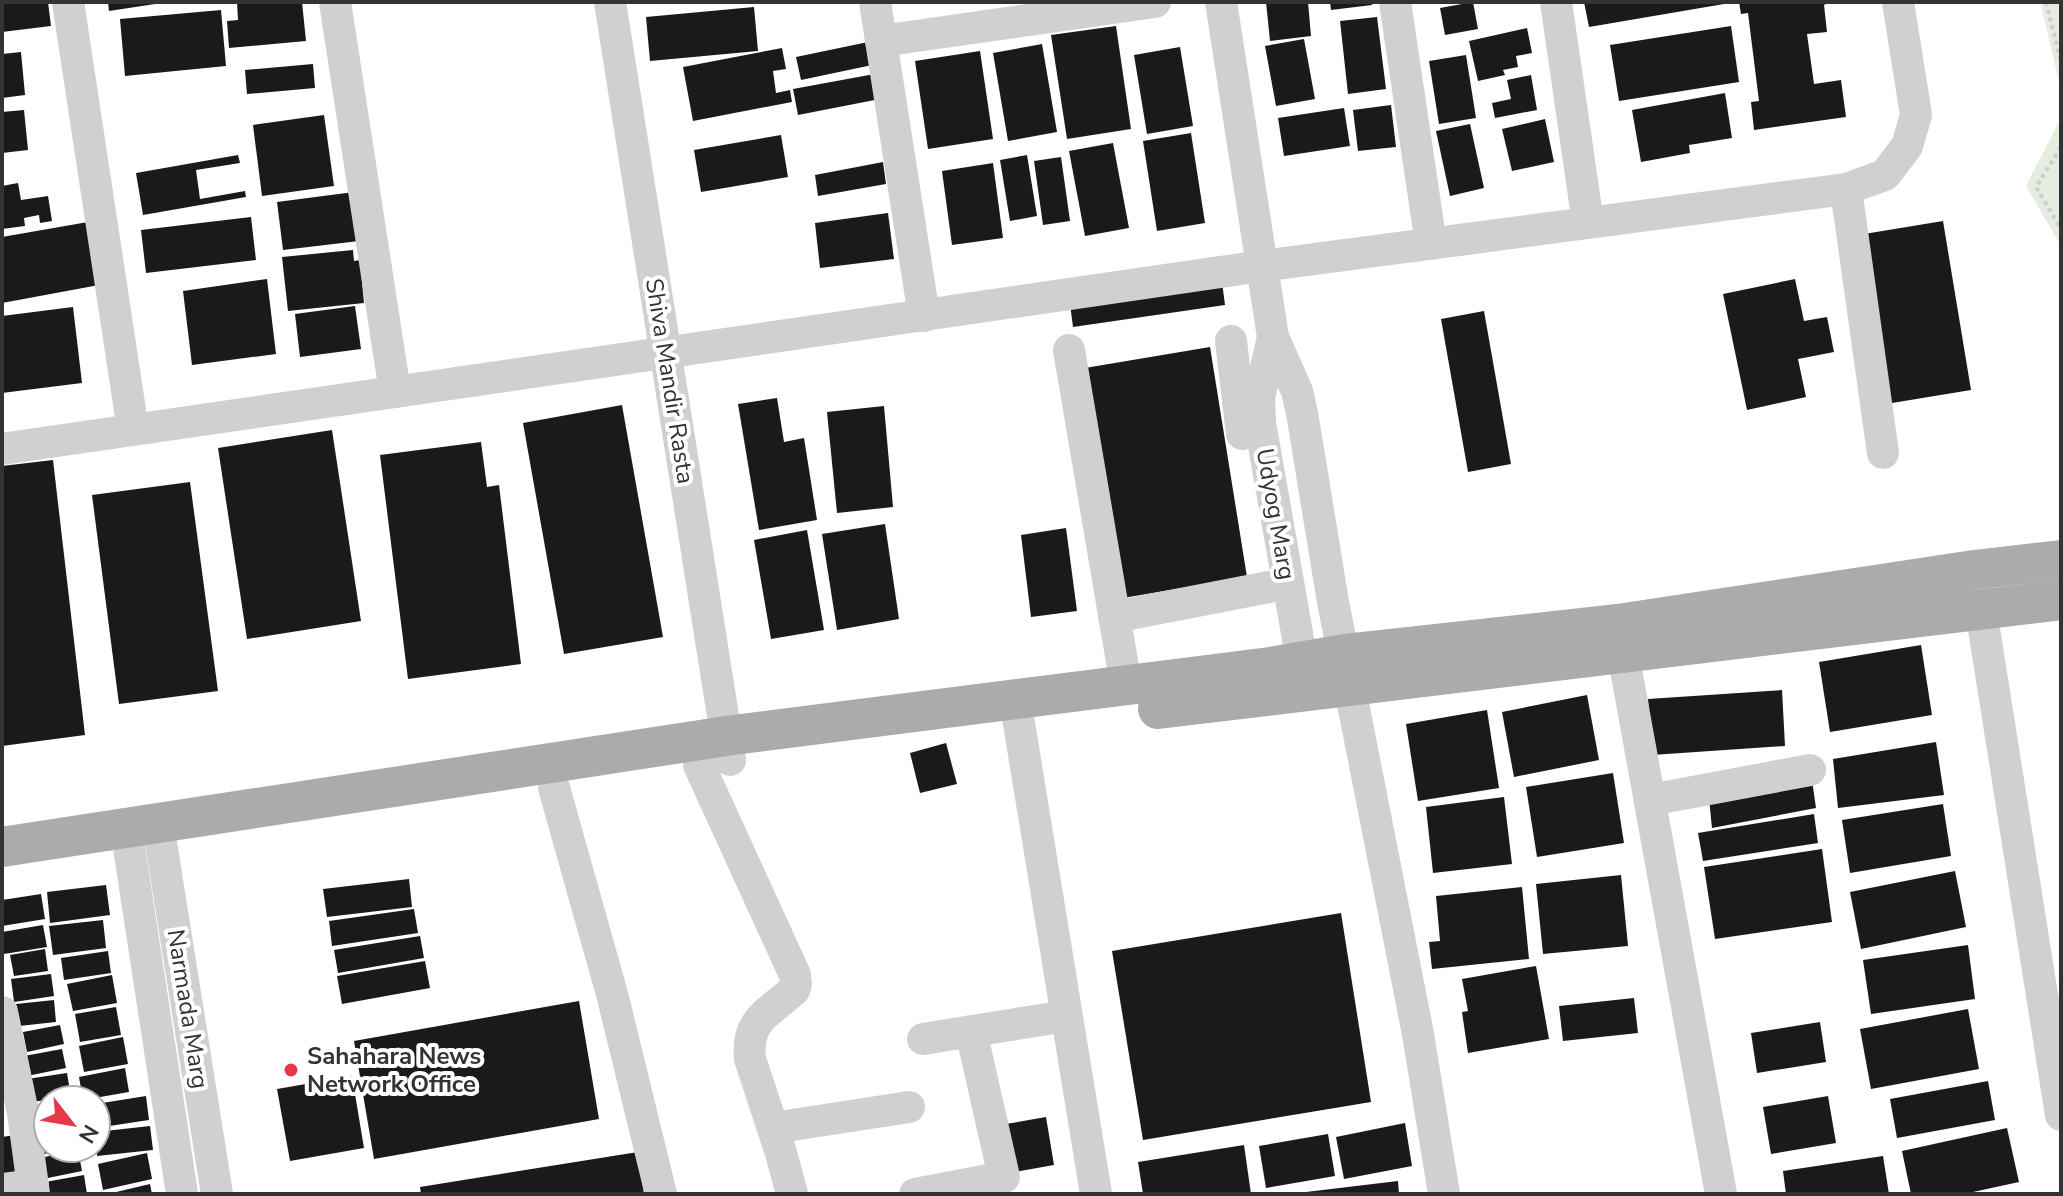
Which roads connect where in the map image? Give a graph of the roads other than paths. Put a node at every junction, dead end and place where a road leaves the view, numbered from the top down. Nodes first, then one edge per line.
1 (68, 2) edge
2 (335, 2) edge
3 (610, 2) edge
4 (875, 2) edge
5 (1155, 2) edge
6 (1221, 2) edge
7 (1395, 2) edge
8 (1556, 2) edge
9 (1898, 2) edge
10 (881, 41) junction
11 (1846, 189) junction
12 (1588, 223) junction
13 (1431, 244) junction
14 (1262, 266) junction
15 (924, 316) junction
16 (1273, 337) junction
17 (1231, 341) dead end
18 (1069, 350) dead end
19 (665, 353) junction
20 (395, 392) junction
21 (133, 430) junction
22 (2, 449) edge
23 (1883, 453) dead end
24 (2061, 560) edge
25 (1974, 570) junction
26 (1269, 587) junction
27 (2061, 600) edge
28 (1980, 609) junction
29 (1114, 617) junction
30 (1620, 638) junction
31 (1347, 670) junction
32 (1298, 673) junction
33 (1126, 685) junction
34 (1016, 712) junction
35 (718, 754) junction
36 (1810, 770) dead end
37 (554, 788) junction
38 (1650, 800) junction
39 (144, 839) junction
40 (2, 847) edge
41 (2, 873) edge
42 (1066, 1016) junction
43 (3, 1027) edge
44 (971, 1031) junction
45 (923, 1039) dead end
46 (909, 1107) dead end
47 (12, 1114) edge
48 (2061, 1115) edge
49 (773, 1128) junction
50 (23, 1190) edge
51 (182, 1194) edge
52 (217, 1194) edge
53 (661, 1194) edge
54 (792, 1194) edge
55 (915, 1194) edge
56 (1096, 1194) edge
57 (1444, 1194) edge
58 (1721, 1194) edge

1 - 21 street
2 - 20 street
3 - 19 street, Shiva Mandir Rasta
4 - 10 street
5 - 10 street
6 - 14 street, Udyog Marg
7 - 13 street
8 - 12 street
9 - 11 street
10 - 15 street
11 - 12 street
11 - 23 street
12 - 13 street
13 - 14 street
14 - 15 street
14 - 16 street, Udyog Marg
15 - 19 street
16 - 31 street, Udyog Marg
16 - 32 street, Udyog Marg
17 - 26 street
18 - 29 street
19 - 20 street
19 - 35 street, Shiva Mandir Rasta
20 - 21 street
21 - 22 street
24 - 25 main road
25 - 28 street
25 - 30 main road
26 - 29 street
26 - 32 street
27 - 28 main road
28 - 30 main road
28 - 48 street
29 - 33 street
30 - 31 main road
30 - 38 street
31 - 32 main road
31 - 57 street, Udyog Marg
32 - 33 main road
32 - 34 main road
33 - 34 main road
34 - 35 main road
34 - 42 street
35 - 37 main road
35 - 39 main road
35 - 49 street, Shiva Mandir Rasta
36 - 38 street
37 - 39 main road
37 - 53 street
38 - 58 street
39 - 40 main road
39 - 41 main road
39 - 51 street, Narmada Marg
39 - 52 street, Narmada Marg
42 - 44 street
42 - 56 street
43 - 47 street
44 - 45 street
44 - 55 street
46 - 49 street
47 - 50 street
49 - 54 street, Shiva Mandir Rasta

